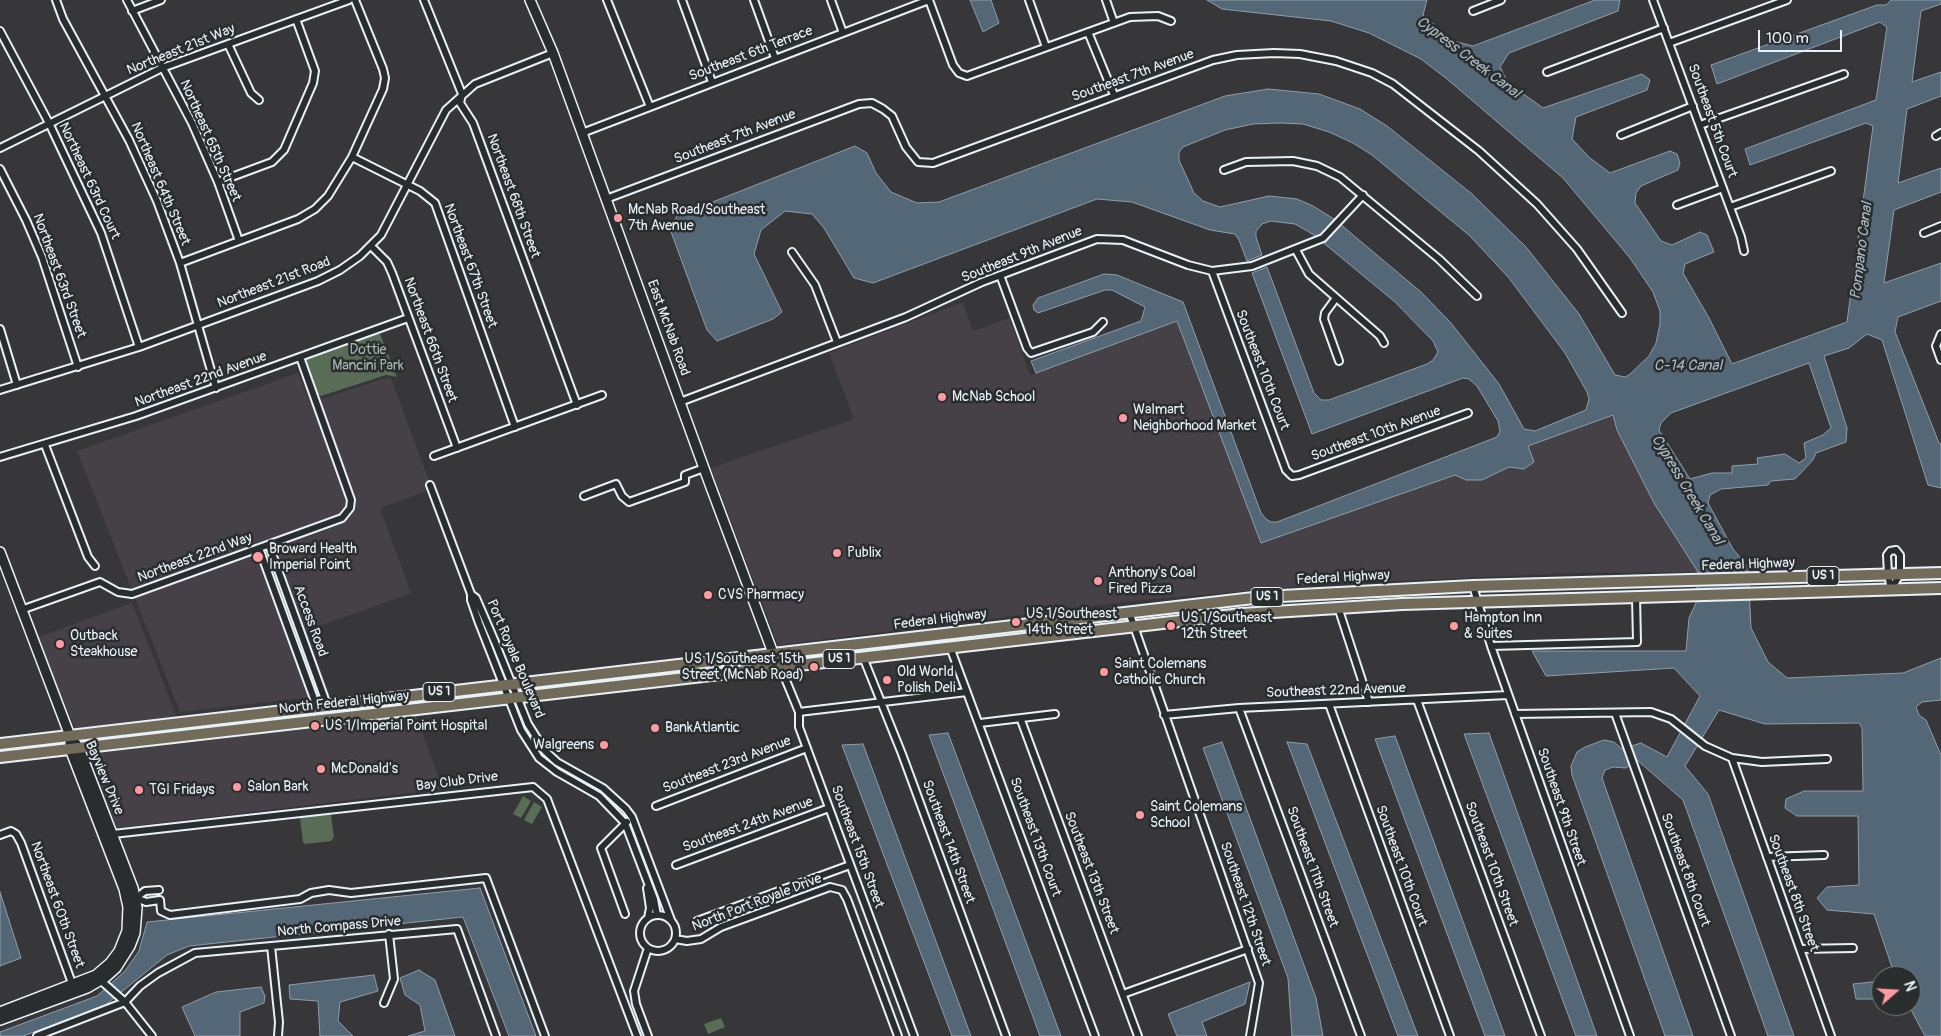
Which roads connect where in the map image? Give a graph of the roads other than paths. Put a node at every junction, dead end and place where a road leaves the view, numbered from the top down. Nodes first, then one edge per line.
1 (56, 0) edge
2 (126, 0) edge
3 (161, 0) edge
4 (349, 0) edge
5 (355, 0) edge
6 (424, 0) edge
7 (530, 0) edge
8 (607, 0) edge
9 (682, 0) edge
10 (754, 0) edge
11 (831, 0) edge
12 (929, 0) edge
13 (1029, 0) edge
14 (1106, 0) edge
15 (1501, 0) edge
16 (1653, 0) edge
17 (1787, 0) edge
18 (132, 10) junction
19 (1473, 11) dead end
20 (296, 19) junction
21 (1171, 21) dead end
22 (1114, 22) junction
23 (1664, 28) junction
24 (0, 32) edge
25 (1088, 32) junction
26 (842, 33) junction
27 (1669, 43) junction
28 (228, 44) junction
29 (1046, 47) junction
30 (553, 53) junction
31 (776, 58) junction
32 (162, 68) junction
33 (1547, 72) dead end
34 (1844, 74) dead end
35 (712, 82) junction
36 (462, 94) junction
37 (1114, 95) junction
38 (105, 96) junction
39 (259, 100) dead end
40 (1693, 106) junction
41 (650, 107) junction
42 (49, 123) junction
43 (1700, 126) junction
44 (582, 133) junction
45 (1621, 135) dead end
46 (0, 148) edge
47 (352, 157) junction
48 (0, 169) edge
49 (1224, 170) dead end
50 (1831, 171) dead end
51 (218, 182) junction
52 (408, 186) junction
53 (1723, 188) junction
54 (1363, 195) junction
55 (606, 199) junction
56 (1677, 205) dead end
57 (1730, 208) junction
58 (1941, 226) edge
59 (1924, 233) dead end
60 (239, 241) junction
61 (371, 246) junction
62 (1296, 250) junction
63 (1744, 251) dead end
64 (792, 252) dead end
65 (180, 263) junction
66 (1212, 271) junction
67 (1000, 275) junction
68 (1477, 296) dead end
69 (1336, 298) junction
70 (1622, 313) dead end
71 (408, 318) junction
72 (1103, 322) dead end
73 (198, 325) junction
74 (0, 329) edge
75 (1939, 337) edge
76 (837, 342) junction
77 (1384, 343) dead end
78 (139, 347) junction
79 (300, 357) junction
80 (1941, 360) edge
81 (1339, 361) dead end
82 (78, 367) junction
83 (17, 384) junction
84 (216, 388) junction
85 (0, 390) edge
86 (602, 395) dead end
87 (680, 402) junction
88 (577, 405) junction
89 (1468, 413) dead end
90 (514, 427) junction
91 (45, 445) junction
92 (457, 448) junction
93 (434, 456) dead end
94 (0, 457) edge
95 (704, 468) junction
96 (1292, 476) joint
97 (430, 485) dead end
98 (584, 496) dead end
99 (269, 545) junction
100 (259, 548) junction
101 (0, 552) edge
102 (95, 566) dead end
103 (1941, 573) edge
104 (1888, 574) junction
105 (1900, 574) junction
106 (1619, 582) junction
107 (1594, 583) junction
108 (1473, 586) junction
109 (1941, 588) edge
110 (1891, 590) junction
111 (1354, 591) junction
112 (1326, 592) junction
113 (1636, 597) junction
114 (1592, 598) junction
115 (1572, 599) junction
116 (1477, 602) junction
117 (1338, 607) junction
118 (1308, 608) junction
119 (21, 610) junction
120 (1129, 612) junction
121 (1133, 625) junction
122 (972, 630) junction
123 (951, 633) junction
124 (1491, 646) junction
125 (950, 647) junction
126 (928, 649) junction
127 (773, 653) junction
128 (863, 657) junction
129 (780, 666) junction
130 (647, 668) junction
131 (624, 671) junction
132 (507, 684) junction
133 (629, 684) junction
134 (605, 687) junction
135 (967, 692) junction
136 (1508, 695) junction
137 (513, 697) junction
138 (1417, 700) junction
139 (880, 702) junction
140 (1369, 702) junction
141 (1329, 704) junction
142 (327, 706) junction
143 (1239, 708) junction
144 (799, 712) junction
145 (1615, 713) junction
146 (1055, 714) dead end
147 (1515, 714) junction
148 (1164, 715) junction
149 (214, 719) junction
150 (324, 720) junction
151 (1021, 720) junction
152 (309, 721) junction
153 (980, 723) junction
154 (200, 734) junction
155 (70, 736) junction
156 (0, 744) edge
157 (74, 748) junction
158 (807, 748) junction
159 (0, 758) edge
160 (1732, 758) junction
161 (1826, 759) dead end
162 (656, 806) dead end
163 (829, 808) junction
164 (632, 817) junction
165 (625, 824) junction
166 (112, 834) junction
167 (0, 835) edge
168 (1824, 855) dead end
169 (1767, 857) junction
170 (676, 865) dead end
171 (850, 865) junction
172 (646, 879) junction
173 (159, 890) dead end
174 (661, 893) junction
175 (653, 896) junction
176 (131, 898) junction
177 (625, 914) dead end
178 (652, 916) junction
179 (671, 920) junction
180 (697, 921) dead end
181 (389, 934) junction
182 (675, 939) junction
183 (271, 946) junction
184 (648, 948) junction
185 (1853, 948) dead end
186 (1248, 949) junction
187 (1800, 949) junction
188 (101, 981) junction
189 (74, 988) junction
190 (1123, 994) junction
191 (37, 1002) junction
192 (125, 1002) junction
193 (384, 1003) dead end
194 (0, 1012) edge
195 (0, 1020) edge
196 (37, 1036) edge
197 (152, 1036) edge
198 (278, 1036) edge
199 (496, 1036) edge
200 (545, 1036) edge
201 (636, 1036) edge
202 (648, 1036) edge
203 (898, 1036) edge
204 (914, 1036) edge
205 (1006, 1036) edge
206 (1095, 1036) edge
207 (1138, 1036) edge
208 (1250, 1036) edge
209 (1361, 1036) edge
210 (1450, 1036) edge
211 (1541, 1036) edge
212 (1630, 1036) edge
213 (1731, 1036) edge
214 (1831, 1036) edge

1 - 38 street, Northeast 64th Street
2 - 18 street, Northeast 65th Street
3 - 18 street
4 - 20 street, Northeast 21st Way
5 - 47 street
6 - 36 street, Northeast 68th Street
7 - 30 street, East McNab Road
8 - 41 street
9 - 35 street
10 - 31 street
11 - 26 street
12 - 26 street, Southeast 6th Terrace
12 - 29 street
13 - 29 street
14 - 22 street
15 - 19 street
16 - 23 street, Southeast 5th Court
17 - 27 street
18 - 32 street, Northeast 65th Street
20 - 28 street, Northeast 21st Way
20 - 51 street
21 - 22 street
22 - 25 street
23 - 27 street, Southeast 5th Court
23 - 33 street
24 - 42 street, Northeast 63rd Court
25 - 29 street
25 - 37 street
26 - 31 street, Southeast 6th Terrace
27 - 40 street, Southeast 5th Court
28 - 32 street, Northeast 21st Way
28 - 39 street
30 - 36 street, Northeast 21st Road
30 - 44 street, East McNab Road
31 - 35 street, Southeast 6th Terrace
32 - 38 street, Northeast 21st Way
32 - 51 street, Northeast 65th Street
34 - 43 street
35 - 41 street, Southeast 6th Terrace
36 - 52 street, Northeast 21st Road
36 - 88 street, Northeast 68th Street
37 - 55 street, Southeast 7th Avenue
37 - 70 street, Southeast 7th Avenue
38 - 42 street, Northeast 21st Way
38 - 65 street, Northeast 64th Street
40 - 43 street, Southeast 5th Court
40 - 45 street
41 - 44 street, Southeast 6th Terrace
42 - 46 street, Northeast 21st Way
42 - 78 street, Northeast 63rd Court
43 - 53 street, Southeast 5th Court
44 - 55 street, East McNab Road
47 - 52 street, Northeast 67th Street
47 - 60 street
48 - 82 street, Northeast 63rd Street
49 - 54 street
50 - 57 street
51 - 60 street, Northeast 65th Street
52 - 61 street, Northeast 21st Road
52 - 90 street, Northeast 67th Street
53 - 56 street
53 - 57 street, Southeast 5th Court
54 - 62 street, Southeast 9th Avenue
54 - 68 street
55 - 87 street, East McNab Road
57 - 63 street, Southeast 5th Court
58 - 59 street
60 - 65 street
61 - 71 street, Northeast 66th Street
61 - 73 street, Northeast 21st Road
62 - 66 street, Southeast 9th Avenue
62 - 69 street
64 - 76 street
65 - 73 street, Northeast 64th Street
66 - 67 street, Southeast 9th Avenue
66 - 96 street, Southeast 10th Court
67 - 72 street
67 - 76 street, Southeast 9th Avenue
69 - 77 street
69 - 81 street
71 - 79 street, Northeast 22nd Avenue
71 - 92 street, Northeast 66th Street
73 - 78 street, Northeast 21st Road
73 - 84 street, Northeast 64th Street
74 - 83 street
75 - 80 street
76 - 87 street, Southeast 9th Avenue
78 - 82 street, Northeast 21st Road
79 - 84 street, Northeast 22nd Avenue
79 - 99 street, Northeast 22nd Way
82 - 83 street, Northeast 21st Road
83 - 85 street, Northeast 21st Road
84 - 91 street, Northeast 22nd Avenue
86 - 88 street
87 - 95 street, East McNab Road
88 - 90 street
89 - 96 street, Southeast 10th Avenue
90 - 92 street
91 - 94 street, Northeast 22nd Avenue
91 - 102 street
92 - 93 street
95 - 98 street
95 - 127 street, East McNab Road
97 - 132 street, Port Royale Boulevard
99 - 100 street, Northeast 22nd Way
99 - 142 street, Access Road
100 - 119 street, Northeast 22nd Way
100 - 142 street, Access Road
101 - 119 street, Bayview Drive
103 - 105 main road, Federal Highway / US 1
104 - 105 main road, Federal Highway / US 1
104 - 105 street
104 - 106 main road, Federal Highway / US 1
104 - 110 street
105 - 110 street
106 - 107 main road, Federal Highway / US 1
106 - 114 main road
107 - 108 main road, Federal Highway / US 1
107 - 115 main road
108 - 111 main road, Federal Highway / US 1
108 - 116 street, Southeast 9th Street
109 - 110 main road, Federal Highway / US 1
110 - 113 main road, Federal Highway / US 1
111 - 112 main road, Federal Highway / US 1
111 - 117 main road
112 - 118 main road
112 - 120 main road, Federal Highway / US 1
113 - 114 main road, Federal Highway / US 1
113 - 124 street
114 - 115 main road, Federal Highway / US 1
115 - 116 main road, Federal Highway / US 1
116 - 117 main road, Federal Highway / US 1
116 - 124 street, Southeast 9th Street
117 - 118 main road, Federal Highway / US 1
117 - 140 street
118 - 121 main road, Federal Highway / US 1
119 - 155 street, Bayview Drive
120 - 121 street, Southeast 12th Street
120 - 122 main road, Federal Highway / US 1
121 - 125 main road, Federal Highway / US 1
121 - 148 street, Southeast 12th Street
122 - 123 main road, Federal Highway / US 1
122 - 125 main road
123 - 126 main road
123 - 127 main road, Federal Highway / US 1
124 - 136 street, Southeast 9th Street
125 - 126 main road, Federal Highway / US 1
125 - 135 street, Southeast 13th Court
126 - 128 main road, Federal Highway / US 1
127 - 129 street, East McNab Road
127 - 130 main road, North Federal Highway / US 1
128 - 129 main road, Federal Highway / US 1
128 - 139 street, Southeast 14th Street
129 - 133 main road, North Federal Highway / US 1
129 - 144 street, Southeast 15th Street
130 - 131 main road, North Federal Highway / US 1
130 - 133 main road
131 - 132 main road, North Federal Highway / US 1
131 - 134 main road
132 - 137 street, Port Royale Boulevard
132 - 142 main road, North Federal Highway / US 1
133 - 134 main road, North Federal Highway / US 1
134 - 137 main road, North Federal Highway / US 1
135 - 139 street
135 - 153 street, Southeast 13th Court
136 - 138 street, Southeast 22nd Avenue
136 - 147 street, Southeast 9th Street
137 - 150 main road, North Federal Highway / US 1
137 - 164 street, Port Royale Boulevard
137 - 165 street, Port Royale Boulevard
138 - 140 street, Southeast 22nd Avenue
138 - 211 street, Southeast 10th Street
139 - 144 street
139 - 205 street, Southeast 14th Street
140 - 141 street, Southeast 22nd Avenue
141 - 143 street, Southeast 22nd Avenue
141 - 210 street, Southeast 10th Court
142 - 149 main road, North Federal Highway / US 1
142 - 150 main road
142 - 152 main road
143 - 148 street, Southeast 22nd Avenue
143 - 209 street, Southeast 11th Street
144 - 158 street, Southeast 15th Street
145 - 147 street
145 - 160 street
145 - 213 street, Southeast 8th Court
146 - 151 street
147 - 212 street, Southeast 9th Street
148 - 186 street, Southeast 12th Street
149 - 154 main road
149 - 155 main road, North Federal Highway / US 1
150 - 152 main road, North Federal Highway / US 1
151 - 153 street
151 - 190 street, Southeast 13th Street
152 - 154 main road, North Federal Highway / US 1
153 - 206 street, Southeast 13th Court
154 - 157 main road, North Federal Highway / US 1
155 - 156 main road, North Federal Highway / US 1
155 - 157 street, Bayview Drive
157 - 159 main road, North Federal Highway / US 1
157 - 166 street, Bayview Drive
157 - 176 street, Bayview Drive
158 - 162 street, Southeast 23rd Avenue
158 - 163 street, Southeast 15th Street
160 - 161 street
160 - 169 street, Southeast 8th Street
163 - 170 street, Southeast 24th Avenue
163 - 171 street, Southeast 15th Street
164 - 165 street
164 - 174 street, Port Royale Boulevard
165 - 172 street, Port Royale Boulevard
165 - 177 street
166 - 176 street, Bayview Drive
166 - 201 street, Bay Club Drive
167 - 189 street, Northeast 60th Street
168 - 169 street
169 - 187 street, Southeast 8th Street
171 - 180 street
171 - 204 street, Southeast 15th Street
172 - 175 street, Port Royale Boulevard
172 - 178 street, Port Royale Boulevard
173 - 176 street
174 - 175 street
174 - 179 street, Port Royale Boulevard
175 - 178 street, Port Royale Boulevard
176 - 188 street, Bayview Drive
176 - 200 street
178 - 179 street
178 - 184 street
179 - 182 street
181 - 183 street, North Compass Drive
181 - 193 street
181 - 199 street, North Compass Drive
182 - 184 street
182 - 203 street, North Port Royale Drive
183 - 192 street, North Compass Drive
183 - 198 street
184 - 202 street
185 - 187 street
186 - 190 street
186 - 208 street, Southeast 12th Street
187 - 214 street, Southeast 8th Street
188 - 189 street, Bayview Drive
188 - 192 street
189 - 191 street, Bayview Drive
190 - 207 street, Southeast 13th Street
191 - 194 street, Bayview Drive
191 - 195 street, Bayview Drive
192 - 196 street
192 - 197 street

